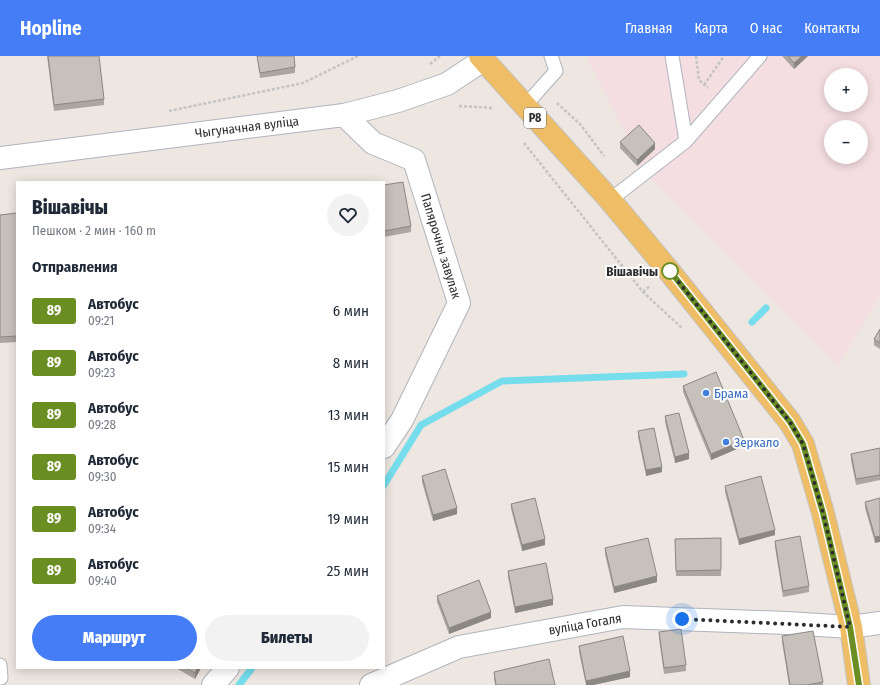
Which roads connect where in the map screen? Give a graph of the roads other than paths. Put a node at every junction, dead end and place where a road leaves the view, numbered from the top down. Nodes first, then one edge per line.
1 (551, 56) edge
2 (672, 56) edge
3 (760, 56) edge
4 (482, 58) edge
5 (524, 107) junction
6 (344, 115) junction
7 (686, 141) junction
8 (0, 158) edge
9 (610, 200) junction
10 (385, 446) edge
11 (880, 623) edge
12 (850, 627) junction
13 (0, 665) edge
14 (227, 669) edge
15 (1, 678) edge
16 (213, 685) edge
17 (371, 685) edge
18 (859, 685) edge

1 - 5 lane
2 - 7 lane
3 - 7 lane
4 - 5 main road, Р8
4 - 6 street, Чыгуначная вуліца
5 - 9 main road, Р8
6 - 8 street, Чыгуначная вуліца
6 - 10 street, Папярочны завулак
7 - 9 lane
9 - 12 main road, Р8
11 - 12 street, вуліца Гогаля
12 - 17 street, вуліца Гогаля
12 - 18 main road, Р8
13 - 15 lane
14 - 16 street

